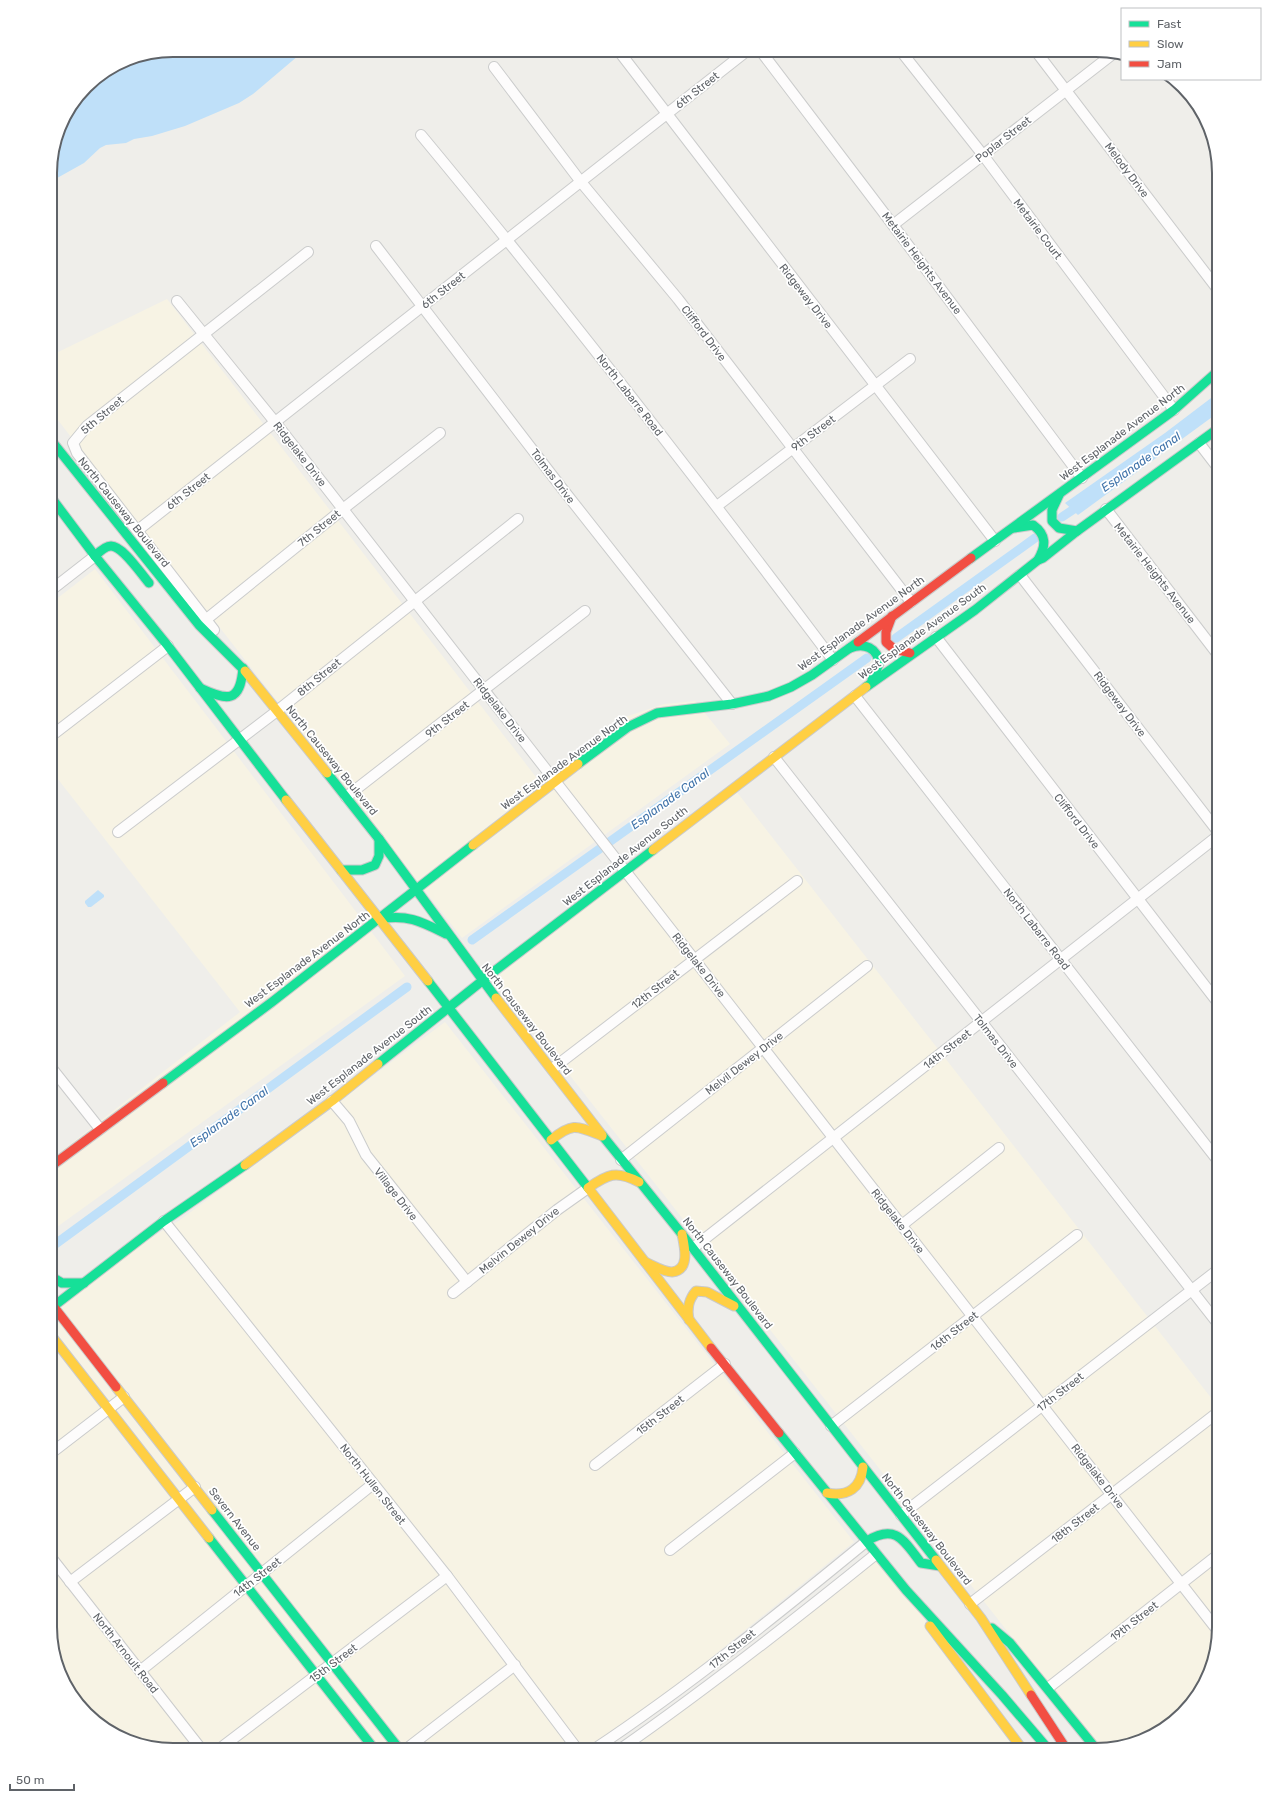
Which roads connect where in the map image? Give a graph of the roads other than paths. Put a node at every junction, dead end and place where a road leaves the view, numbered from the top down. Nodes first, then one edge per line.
1 (623, 57) edge
2 (739, 57) edge
3 (765, 57) edge
4 (906, 57) edge
5 (1040, 57) edge
6 (1108, 58) edge
7 (494, 67) dead end
8 (1065, 90) junction
9 (666, 114) junction
10 (421, 135) dead end
11 (983, 155) junction
12 (581, 182) junction
13 (894, 225) junction
14 (507, 239) junction
15 (376, 246) dead end
16 (308, 252) dead end
17 (1212, 282) edge
18 (177, 301) dead end
19 (423, 306) junction
20 (203, 333) junction
21 (910, 359) dead end
22 (1212, 376) edge
23 (875, 386) junction
24 (1174, 410) junction
25 (275, 422) junction
26 (440, 433) dead end
27 (1212, 433) edge
28 (1199, 443) junction
29 (57, 447) edge
30 (793, 449) junction
31 (1212, 460) edge
32 (1082, 478) junction
33 (1060, 494) junction
34 (57, 505) edge
35 (716, 506) junction
36 (343, 508) junction
37 (1106, 509) junction
38 (518, 520) dead end
39 (1012, 528) junction
40 (138, 530) junction
41 (1077, 531) junction
42 (996, 541) junction
43 (95, 556) junction
44 (1038, 560) junction
45 (1020, 575) junction
46 (57, 586) edge
47 (156, 592) dead end
48 (415, 601) junction
49 (912, 602) junction
50 (585, 611) dead end
51 (892, 616) junction
52 (181, 617) dead end
53 (203, 622) junction
54 (936, 637) junction
55 (168, 646) junction
56 (1212, 647) edge
57 (849, 648) junction
58 (910, 653) junction
59 (232, 658) joint
60 (833, 660) junction
61 (242, 668) junction
62 (871, 681) junction
63 (198, 687) junction
64 (484, 690) junction
65 (855, 696) junction
66 (732, 704) junction
67 (277, 711) junction
68 (57, 731) edge
69 (240, 740) junction
70 (774, 757) junction
71 (555, 781) junction
72 (346, 797) junction
73 (1212, 825) edge
74 (118, 832) dead end
75 (379, 839) junction
76 (1212, 840) edge
77 (341, 870) junction
78 (626, 871) junction
79 (797, 881) dead end
80 (416, 891) junction
81 (1137, 899) junction
82 (380, 919) junction
83 (449, 936) junction
84 (694, 959) junction
85 (1060, 959) junction
86 (867, 966) dead end
87 (482, 981) junction
88 (1212, 995) edge
89 (449, 1007) junction
90 (981, 1022) junction
91 (764, 1048) junction
92 (552, 1069) junction
93 (57, 1075) edge
94 (332, 1101) junction
95 (100, 1129) junction
96 (602, 1136) junction
97 (834, 1138) junction
98 (551, 1140) junction
99 (1000, 1148) dead end
100 (1212, 1153) edge
101 (621, 1160) junction
102 (57, 1162) edge
103 (640, 1183) junction
104 (588, 1188) junction
105 (164, 1221) junction
106 (902, 1225) junction
107 (682, 1233) junction
108 (1077, 1235) dead end
109 (693, 1248) junction
110 (644, 1261) junction
111 (1212, 1274) edge
112 (57, 1281) edge
113 (467, 1282) junction
114 (84, 1283) junction
115 (1191, 1290) junction
116 (453, 1293) dead end
117 (57, 1302) edge
118 (740, 1310) junction
119 (57, 1313) edge
120 (973, 1316) junction
121 (1212, 1317) edge
122 (689, 1320) junction
123 (57, 1343) edge
124 (725, 1364) junction
125 (124, 1397) junction
126 (1043, 1405) junction
127 (109, 1409) junction
128 (1212, 1417) edge
129 (831, 1426) junction
130 (57, 1449) edge
131 (795, 1453) junction
132 (595, 1465) dead end
133 (863, 1467) junction
134 (374, 1484) junction
135 (195, 1487) junction
136 (827, 1493) junction
137 (1112, 1495) junction
138 (179, 1499) junction
139 (901, 1515) junction
140 (867, 1541) junction
141 (670, 1550) dead end
142 (876, 1554) junction
143 (1212, 1560) edge
144 (57, 1565) edge
145 (940, 1566) junction
146 (262, 1573) junction
147 (447, 1576) junction
148 (70, 1582) junction
149 (1181, 1584) junction
150 (246, 1585) junction
151 (906, 1590) junction
152 (970, 1604) junction
153 (981, 1618) junction
154 (1212, 1623) edge
155 (332, 1663) junction
156 (515, 1665) junction
157 (140, 1671) junction
158 (317, 1675) junction
159 (1048, 1688) junction
160 (197, 1743) edge
161 (227, 1743) edge
162 (370, 1743) edge
163 (395, 1743) edge
164 (414, 1743) edge
165 (573, 1743) edge
166 (603, 1743) edge
167 (629, 1743) edge
168 (1018, 1743) edge
169 (1042, 1743) edge
170 (1062, 1743) edge
171 (1091, 1743) edge

1 - 9 street, Ridgeway Drive
2 - 9 street, 6th Street
3 - 13 street, Metairie Heights Avenue
4 - 11 street, Metairie Court
5 - 8 street, Melody Drive
6 - 8 street, Poplar Street
7 - 12 street, Clifford Drive
8 - 11 street, Poplar Street
8 - 17 street, Melody Drive
9 - 12 street, 6th Street
9 - 23 street, Ridgeway Drive
10 - 14 street, North Labarre Road
11 - 13 street, Poplar Street
11 - 24 street, Metairie Court
12 - 14 street, 6th Street
12 - 30 street, Clifford Drive
13 - 32 street, Metairie Heights Avenue
14 - 19 street, 6th Street
14 - 35 street, North Labarre Road
15 - 19 street, Tolmas Drive
16 - 20 street, 5th Street
18 - 20 street, Ridgelake Drive
19 - 25 street, 6th Street
19 - 66 street, Tolmas Drive
20 - 25 street, Ridgelake Drive
20 - 40 street, 5th Street
21 - 23 street, 9th Street
22 - 24 main road, West Esplanade Avenue North
23 - 30 street, 9th Street
23 - 42 street, Ridgeway Drive
24 - 32 main road, West Esplanade Avenue North
25 - 36 street, Ridgelake Drive
25 - 40 street, 6th Street
26 - 36 street, 7th Street
27 - 28 main road, West Esplanade Avenue South
28 - 31 street
28 - 37 main road, West Esplanade Avenue South
29 - 53 main road, North Causeway Boulevard
30 - 35 street, 9th Street
30 - 49 street, Clifford Drive
32 - 33 main road, West Esplanade Avenue North
33 - 39 main road, West Esplanade Avenue North
33 - 41 main road
34 - 43 main road
35 - 60 street, North Labarre Road
36 - 48 street, Ridgelake Drive
36 - 53 street, 7th Street
37 - 41 main road, West Esplanade Avenue South
37 - 56 street, Metairie Heights Avenue
38 - 48 street, 8th Street
39 - 42 main road, West Esplanade Avenue North
39 - 44 main road
40 - 53 street, 5th Street
41 - 44 main road, West Esplanade Avenue South
42 - 49 main road, West Esplanade Avenue North
43 - 46 street
43 - 47 main road
43 - 55 main road
44 - 45 main road, West Esplanade Avenue South
45 - 54 main road, West Esplanade Avenue South
45 - 73 street, Ridgeway Drive
48 - 64 street, Ridgelake Drive
48 - 67 street, 8th Street
49 - 51 main road, West Esplanade Avenue North
50 - 64 street, 9th Street
51 - 57 main road, West Esplanade Avenue North
51 - 58 main road
52 - 53 main road
53 - 59 street, 5th Street
54 - 58 main road, West Esplanade Avenue South
54 - 81 street, Clifford Drive
55 - 63 main road
55 - 68 street
57 - 60 main road, West Esplanade Avenue North
57 - 62 main road
58 - 62 main road, West Esplanade Avenue South
59 - 61 main road, North Causeway Boulevard
60 - 66 main road, West Esplanade Avenue North
61 - 63 main road
61 - 67 main road, North Causeway Boulevard
62 - 65 main road, West Esplanade Avenue South
63 - 69 main road
64 - 71 street, Ridgelake Drive
64 - 72 street, 9th Street
65 - 70 main road, West Esplanade Avenue South
65 - 85 street, North Labarre Road
66 - 71 main road, West Esplanade Avenue North
67 - 69 street, 8th Street
67 - 72 main road, North Causeway Boulevard
69 - 74 street, 8th Street
69 - 77 main road
70 - 78 main road, West Esplanade Avenue South
70 - 90 street, Tolmas Drive
71 - 78 street, Ridgelake Drive
71 - 80 main road, West Esplanade Avenue North
72 - 75 main road, North Causeway Boulevard
75 - 77 main road
75 - 80 main road, North Causeway Boulevard
76 - 81 street, 14th Street
77 - 82 main road
78 - 84 street, Ridgelake Drive
78 - 87 main road, West Esplanade Avenue South
79 - 84 street, 12th Street
80 - 82 main road, West Esplanade Avenue North
80 - 83 main road, North Causeway Boulevard
81 - 85 street, 14th Street
81 - 88 street, Clifford Drive
82 - 83 main road
82 - 89 main road
82 - 95 main road, West Esplanade Avenue North
83 - 87 main road, North Causeway Boulevard
84 - 91 street, Ridgelake Drive
84 - 92 street, 12th Street
85 - 90 street, 14th Street
85 - 100 street, North Labarre Road
86 - 91 street, Melvil Dewey Drive
87 - 89 main road, West Esplanade Avenue South
87 - 92 main road, North Causeway Boulevard
89 - 94 main road, West Esplanade Avenue South
89 - 98 main road
90 - 97 street, 14th Street
90 - 115 street, Tolmas Drive
91 - 97 street, Ridgelake Drive
91 - 101 street, Melvil Dewey Drive
92 - 96 main road, North Causeway Boulevard
93 - 95 street
94 - 105 main road, West Esplanade Avenue South
94 - 113 street, Village Drive
95 - 102 main road, West Esplanade Avenue North
96 - 98 main road
96 - 101 main road, North Causeway Boulevard
97 - 106 street, Ridgelake Drive
97 - 109 street, 14th Street
98 - 104 main road
99 - 106 street
101 - 103 main road, North Causeway Boulevard
103 - 104 main road
103 - 107 main road, North Causeway Boulevard
104 - 110 main road
104 - 113 street, Melvin Dewey Drive
105 - 114 main road, West Esplanade Avenue South
105 - 134 street, North Hullen Street
106 - 120 street, Ridgelake Drive
107 - 109 main road, North Causeway Boulevard
107 - 110 main road
108 - 120 street, 16th Street
109 - 118 main road, North Causeway Boulevard
110 - 122 main road
111 - 115 street, 17th Street
112 - 114 main road
113 - 116 street, Melvin Dewey Drive
114 - 117 main road, West Esplanade Avenue South
115 - 121 street, Tolmas Drive
115 - 126 street, 17th Street
118 - 122 main road
118 - 129 main road, North Causeway Boulevard
119 - 125 main road, Severn Avenue
120 - 126 street, Ridgelake Drive
120 - 129 street, 16th Street
122 - 124 main road
123 - 127 main road
124 - 131 main road
124 - 132 street, 15th Street
125 - 127 street
125 - 135 main road, Severn Avenue
126 - 137 street, Ridgelake Drive
126 - 139 street, 17th Street
127 - 130 street
127 - 138 main road
128 - 137 street, 18th Street
129 - 133 main road, North Causeway Boulevard
131 - 136 main road
131 - 141 street
133 - 136 main road
133 - 139 main road, North Causeway Boulevard
134 - 146 street, 14th Street
134 - 147 street, North Hullen Street
135 - 138 street
135 - 146 main road, Severn Avenue
136 - 140 main road
137 - 149 street, Ridgelake Drive
137 - 152 street, 18th Street
138 - 148 street
138 - 150 main road
139 - 145 main road, North Causeway Boulevard
140 - 142 main road
140 - 145 main road
140 - 166 street, 17th Street
142 - 151 main road
142 - 167 street, 17th Street
143 - 149 street, 19th Street
144 - 148 street, North Arnoult Road
145 - 152 main road, North Causeway Boulevard
146 - 150 street, 14th Street
146 - 155 main road, Severn Avenue
147 - 155 street, 15th Street
147 - 156 street, North Hullen Street
148 - 157 street, North Arnoult Road
149 - 154 street, Ridgelake Drive
149 - 159 street, 19th Street
150 - 157 street, 14th Street
150 - 158 main road
151 - 168 main road
151 - 169 main road
152 - 153 main road, North Causeway Boulevard
153 - 159 main road, North Causeway Boulevard
153 - 170 main road, North Causeway Boulevard
155 - 158 street, 15th Street
155 - 163 main road, Severn Avenue
156 - 164 street
156 - 165 street, North Hullen Street
157 - 160 street, North Arnoult Road
158 - 161 street, 15th Street
158 - 162 main road
159 - 171 main road, North Causeway Boulevard

